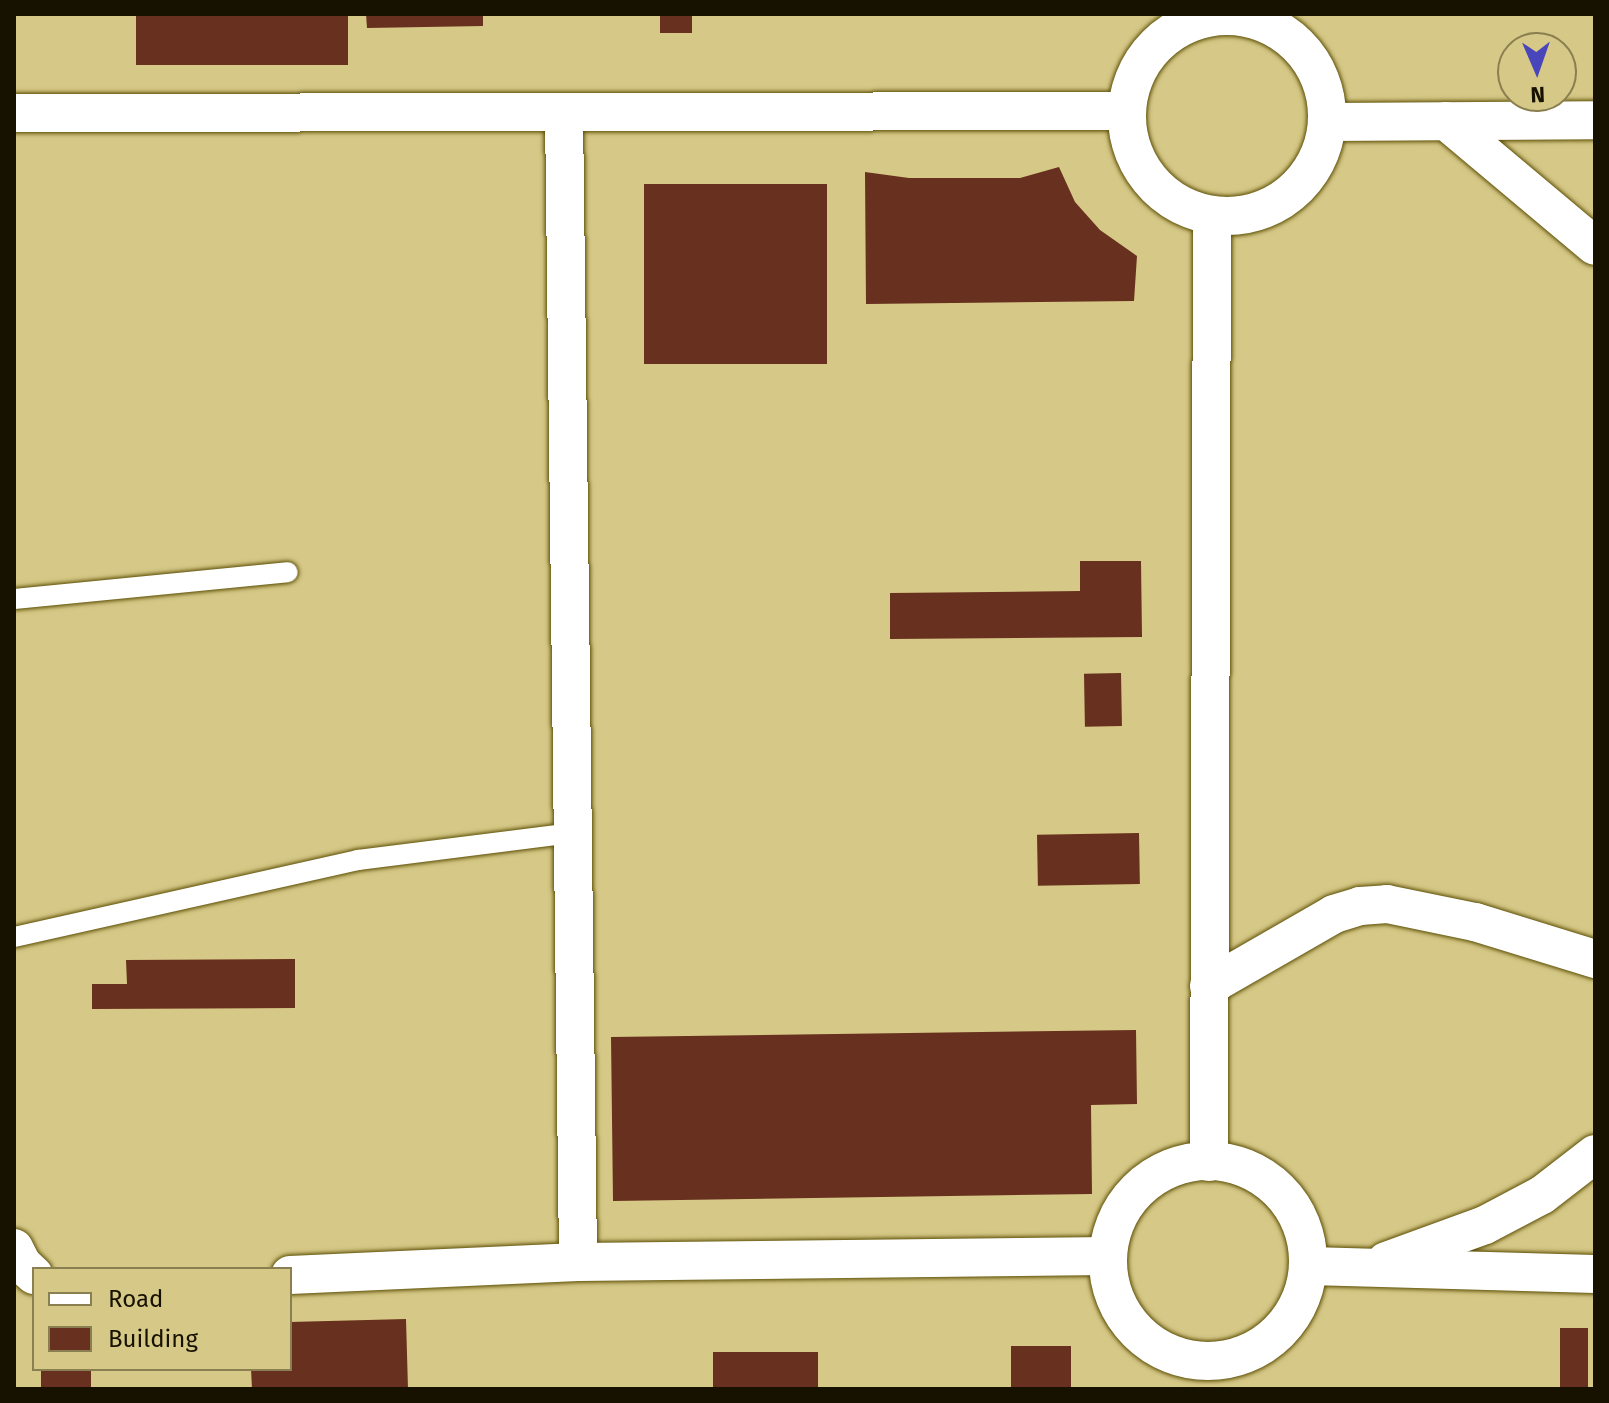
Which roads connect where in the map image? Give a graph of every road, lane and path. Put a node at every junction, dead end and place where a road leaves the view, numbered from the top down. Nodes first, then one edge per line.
1 (1227, 16) edge
2 (1125, 111) junction
3 (564, 112) junction
4 (14, 113) edge
5 (1595, 120) edge
6 (1446, 121) junction
7 (1329, 122) junction
8 (1212, 216) junction
9 (1595, 246) edge
10 (288, 572) dead end
11 (14, 599) edge
12 (573, 833) junction
13 (14, 937) edge
14 (1595, 959) edge
15 (1209, 986) junction
16 (1595, 1154) edge
17 (1209, 1162) junction
18 (14, 1248) edge
19 (1107, 1256) junction
20 (578, 1262) junction
21 (1310, 1266) junction
22 (1368, 1268) junction
23 (32, 1273) edge
24 (1595, 1274) edge
25 (292, 1275) edge
26 (1212, 1374) edge

1 - 2 street
1 - 7 street
2 - 3 street
2 - 8 street
3 - 4 street
3 - 12 street
5 - 6 street
6 - 7 street
6 - 9 street
7 - 8 street
8 - 15 street
10 - 11 lane
12 - 13 lane
12 - 20 street
14 - 15 street
15 - 17 street
16 - 22 street
17 - 19 street
17 - 21 street
18 - 23 street
19 - 20 street
19 - 26 street
20 - 25 street
21 - 22 street
21 - 26 street
22 - 24 street

